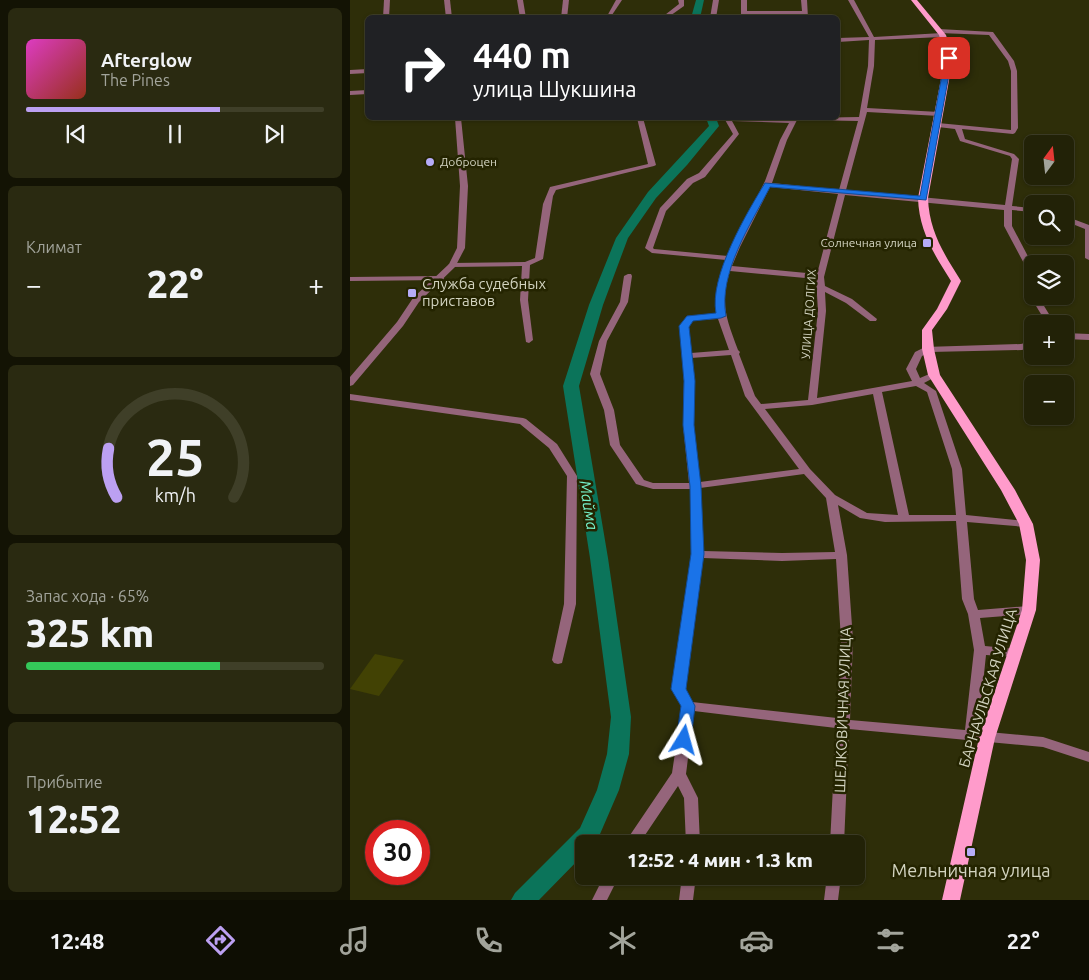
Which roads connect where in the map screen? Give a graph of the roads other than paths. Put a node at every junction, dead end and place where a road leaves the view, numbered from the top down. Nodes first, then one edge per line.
1 (387, 0) edge
2 (447, 0) edge
3 (520, 0) edge
4 (566, 0) edge
5 (619, 0) edge
6 (681, 0) edge
7 (716, 0) edge
8 (744, 0) edge
9 (804, 0) edge
10 (850, 0) edge
11 (914, 0) edge
12 (386, 15) edge
13 (449, 15) edge
14 (522, 15) edge
15 (564, 15) edge
16 (609, 15) edge
17 (667, 15) edge
18 (714, 15) edge
19 (744, 15) edge
20 (804, 15) edge
21 (940, 33) junction
22 (872, 38) junction
23 (840, 40) edge
24 (365, 71) edge
25 (350, 72) edge
26 (365, 92) edge
27 (350, 93) edge
28 (864, 110) junction
29 (840, 119) edge
30 (860, 119) junction
31 (938, 119) junction
32 (458, 120) edge
33 (641, 120) edge
34 (728, 120) edge
35 (794, 120) edge
36 (958, 128) junction
37 (768, 185) junction
38 (843, 192) junction
39 (923, 198) junction
40 (1008, 207) junction
41 (1024, 209) edge
42 (1074, 222) edge
43 (1089, 249) edge
44 (1024, 256) edge
45 (1089, 258) edge
46 (729, 263) junction
47 (526, 264) junction
48 (452, 265) junction
49 (628, 276) dead end
50 (820, 277) junction
51 (440, 278) junction
52 (352, 281) edge
53 (822, 288) junction
54 (721, 316) junction
55 (873, 319) dead end
56 (1074, 336) edge
57 (1089, 337) edge
58 (529, 340) dead end
59 (1024, 346) edge
60 (928, 349) junction
61 (736, 352) junction
62 (688, 356) junction
63 (934, 375) junction
64 (350, 383) edge
65 (916, 383) junction
66 (877, 389) junction
67 (350, 397) edge
68 (812, 402) junction
69 (760, 407) junction
70 (806, 471) junction
71 (696, 486) junction
72 (831, 497) junction
73 (904, 517) junction
74 (961, 518) junction
75 (1026, 524) junction
76 (698, 554) junction
77 (841, 555) junction
78 (1029, 610) junction
79 (974, 614) junction
80 (980, 650) junction
81 (1016, 652) junction
82 (558, 660) dead end
83 (688, 706) junction
84 (845, 724) junction
85 (970, 736) junction
86 (987, 738) junction
87 (1089, 757) edge
88 (679, 774) junction
89 (637, 835) edge
90 (693, 835) edge
91 (838, 835) edge
92 (607, 885) edge
93 (688, 885) edge
94 (833, 885) edge
95 (599, 900) edge
96 (686, 900) edge
97 (831, 900) edge
98 (951, 900) edge

1 - 12 street
2 - 13 street
3 - 14 street
4 - 15 street
5 - 16 street
6 - 17 street
7 - 18 street
8 - 19 street
9 - 20 street
10 - 22 street
11 - 21 main road, БАРНАУЛЬСКАЯ УЛИЦА
19 - 20 street
21 - 22 street
21 - 31 main road, БАРНАУЛЬСКАЯ УЛИЦА
21 - 36 street
22 - 23 street
22 - 28 street, УЛИЦА ДОЛГИХ
24 - 25 street
26 - 27 street
28 - 30 street, УЛИЦА ДОЛГИХ
28 - 31 street
29 - 30 street
30 - 38 street, УЛИЦА ДОЛГИХ
31 - 36 street
31 - 39 main road, БАРНАУЛЬСКАЯ УЛИЦА
32 - 48 street
33 - 47 street
34 - 46 street
35 - 37 street
36 - 40 street
37 - 38 street
37 - 46 street
38 - 39 street
38 - 50 street, УЛИЦА ДОЛГИХ
39 - 40 street
39 - 60 main road, БАРНАУЛЬСКАЯ УЛИЦА
40 - 41 street
40 - 44 street
42 - 43 street
43 - 45 street
46 - 50 street
46 - 54 street
47 - 48 street
47 - 58 street
48 - 51 street
49 - 71 street
50 - 53 street, УЛИЦА ДОЛГИХ
51 - 52 street
51 - 64 street
53 - 55 street
53 - 68 street, УЛИЦА ДОЛГИХ
54 - 61 street
54 - 62 street
56 - 57 street
59 - 60 street
60 - 63 main road, БАРНАУЛЬСКАЯ УЛИЦА
60 - 65 street
61 - 62 street
61 - 69 street
62 - 71 street
63 - 65 street
63 - 75 main road, БАРНАУЛЬСКАЯ УЛИЦА
65 - 66 street
65 - 74 street
66 - 68 street
66 - 73 street
67 - 82 street
68 - 69 street
69 - 70 street
70 - 71 street
70 - 72 street
71 - 76 street
72 - 73 street
72 - 77 street, ШЕЛКОВИЧНАЯ УЛИЦА
73 - 74 street
74 - 75 street
74 - 79 street
75 - 78 main road, БАРНАУЛЬСКАЯ УЛИЦА
76 - 77 street
76 - 83 street
77 - 84 street, ШЕЛКОВИЧНАЯ УЛИЦА
78 - 79 street
78 - 81 main road, БАРНАУЛЬСКАЯ УЛИЦА
79 - 80 street
80 - 81 street
80 - 85 street
81 - 86 main road, БАРНАУЛЬСКАЯ УЛИЦА
83 - 84 street
83 - 88 street
84 - 85 street
84 - 91 street, ШЕЛКОВИЧНАЯ УЛИЦА
85 - 86 street
86 - 87 street
86 - 98 main road, БАРНАУЛЬСКАЯ УЛИЦА
88 - 89 street
88 - 90 street
92 - 95 street
93 - 96 street
94 - 97 street

